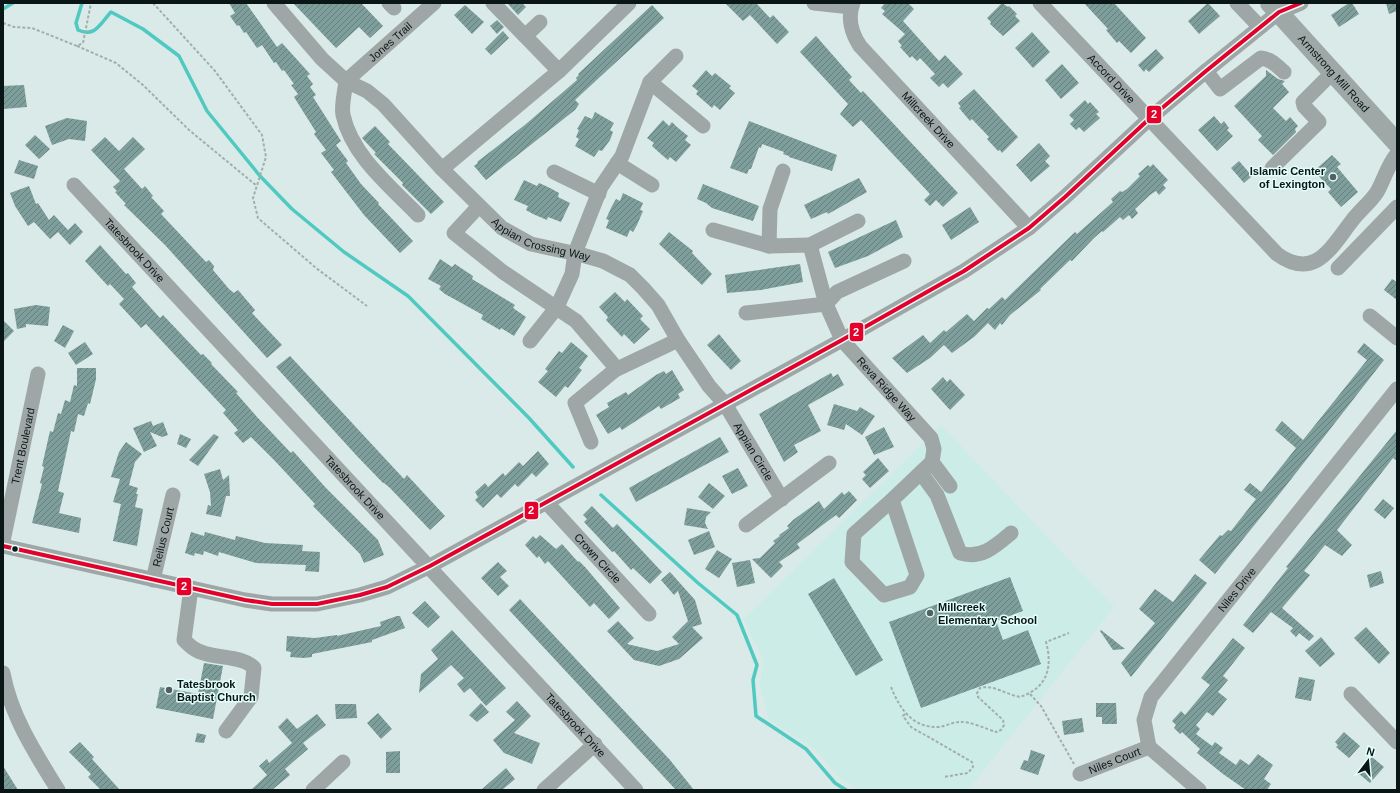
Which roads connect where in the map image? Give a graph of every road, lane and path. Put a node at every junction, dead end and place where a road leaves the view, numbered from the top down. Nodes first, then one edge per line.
1 (91, 3) edge
2 (154, 3) edge
3 (274, 3) edge
4 (434, 3) edge
5 (493, 3) edge
6 (629, 3) edge
7 (814, 3) edge
8 (1040, 3) edge
9 (1237, 3) edge
10 (852, 5) edge
11 (1288, 5) edge
12 (540, 22) dead end
13 (3, 23) edge
14 (1260, 27) junction
15 (525, 36) junction
16 (1240, 44) junction
17 (77, 46) junction
18 (676, 56) dead end
19 (1254, 62) junction
20 (559, 71) junction
21 (1206, 71) junction
22 (1284, 72) dead end
23 (1333, 72) junction
24 (346, 81) junction
25 (650, 82) junction
26 (1149, 119) junction
27 (703, 126) dead end
28 (1397, 143) edge
29 (1397, 154) edge
30 (617, 163) junction
31 (1272, 168) dead end
32 (442, 169) junction
33 (783, 171) dead end
34 (554, 172) dead end
35 (74, 185) dead end
36 (652, 185) dead end
37 (257, 186) junction
38 (599, 194) junction
39 (479, 206) junction
40 (1397, 207) edge
41 (418, 215) dead end
42 (858, 221) dead end
43 (1029, 228) junction
44 (712, 230) dead end
45 (810, 245) junction
46 (769, 246) junction
47 (575, 253) junction
48 (904, 261) dead end
49 (1338, 268) dead end
50 (826, 304) junction
51 (367, 306) dead end
52 (557, 307) junction
53 (746, 313) dead end
54 (1370, 316) dead end
55 (1397, 338) edge
56 (678, 340) junction
57 (842, 340) junction
58 (530, 341) dead end
59 (615, 370) junction
60 (38, 374) dead end
61 (1397, 389) edge
62 (725, 404) junction
63 (591, 442) dead end
64 (932, 462) junction
65 (830, 463) dead end
66 (920, 473) junction
67 (173, 496) dead end
68 (937, 496) junction
69 (782, 499) junction
70 (892, 500) junction
71 (547, 503) junction
72 (746, 525) dead end
73 (1011, 533) dead end
74 (3, 541) edge
75 (3, 546) edge
76 (430, 566) junction
77 (153, 580) junction
78 (191, 588) junction
79 (649, 614) dead end
80 (1069, 633) dead end
81 (3, 673) edge
82 (891, 687) dead end
83 (1030, 694) junction
84 (1351, 694) dead end
85 (905, 714) junction
86 (226, 731) dead end
87 (1397, 742) edge
88 (595, 744) junction
89 (1149, 747) junction
90 (1068, 754) dead end
91 (343, 762) dead end
92 (1080, 774) dead end
93 (943, 777) dead end
94 (58, 790) edge
95 (313, 790) edge
96 (544, 790) edge
97 (636, 790) edge
98 (1199, 790) edge

1 - 17 path
2 - 37 path
3 - 24 street, Appian Crossing Way
4 - 24 street, Jones Trail
5 - 15 street
6 - 20 street
7 - 10 street
8 - 26 street, Accord Drive
9 - 14 street
10 - 43 street, Millcreek Drive
11 - 14 street
11 - 23 main road, Armstrong Mill Road
12 - 15 street
13 - 17 path
14 - 16 street
15 - 20 street
16 - 19 street
16 - 21 street
17 - 37 path
18 - 25 street
19 - 21 street
19 - 22 street
20 - 32 street
21 - 26 street
23 - 28 main road, Armstrong Mill Road
23 - 31 street
24 - 32 street, Appian Crossing Way
24 - 41 street
25 - 27 street
25 - 30 street
26 - 29 street, Accord Drive
26 - 43 street
30 - 36 street
30 - 38 street
32 - 39 street, Appian Crossing Way
33 - 46 street
34 - 38 street
35 - 76 street, Tatesbrook Drive
37 - 51 path
38 - 47 street
39 - 47 street, Appian Crossing Way
39 - 52 street
40 - 49 street
42 - 45 street
43 - 57 street
44 - 46 street
45 - 46 street
45 - 50 street, Reva Ridge Way
47 - 52 street
47 - 56 street, Appian Crossing Way
48 - 50 street
50 - 53 street
50 - 57 street, Reva Ridge Way
52 - 58 street
52 - 59 street
54 - 55 street
56 - 59 street
56 - 62 street, Appian Crossing Way
57 - 62 street
57 - 64 street, Reva Ridge Way
59 - 63 street
60 - 74 street, Trent Boulevard
61 - 89 street, Niles Drive
62 - 69 street, Appian Circle
62 - 71 street
64 - 66 street
64 - 68 street
65 - 69 street
66 - 68 street
66 - 70 street
67 - 77 street, Reilus Court
68 - 73 street
69 - 72 street
70 - 70 street
71 - 76 street
71 - 79 street, Crown Circle
75 - 77 street
76 - 78 street
76 - 88 street, Tatesbrook Drive
77 - 78 street
78 - 86 street
80 - 83 path
81 - 94 street
82 - 85 path
83 - 85 path
83 - 90 path
84 - 87 street
85 - 93 path
88 - 96 street
88 - 97 street, Tatesbrook Drive
89 - 92 street, Niles Court
89 - 98 street
91 - 95 street

